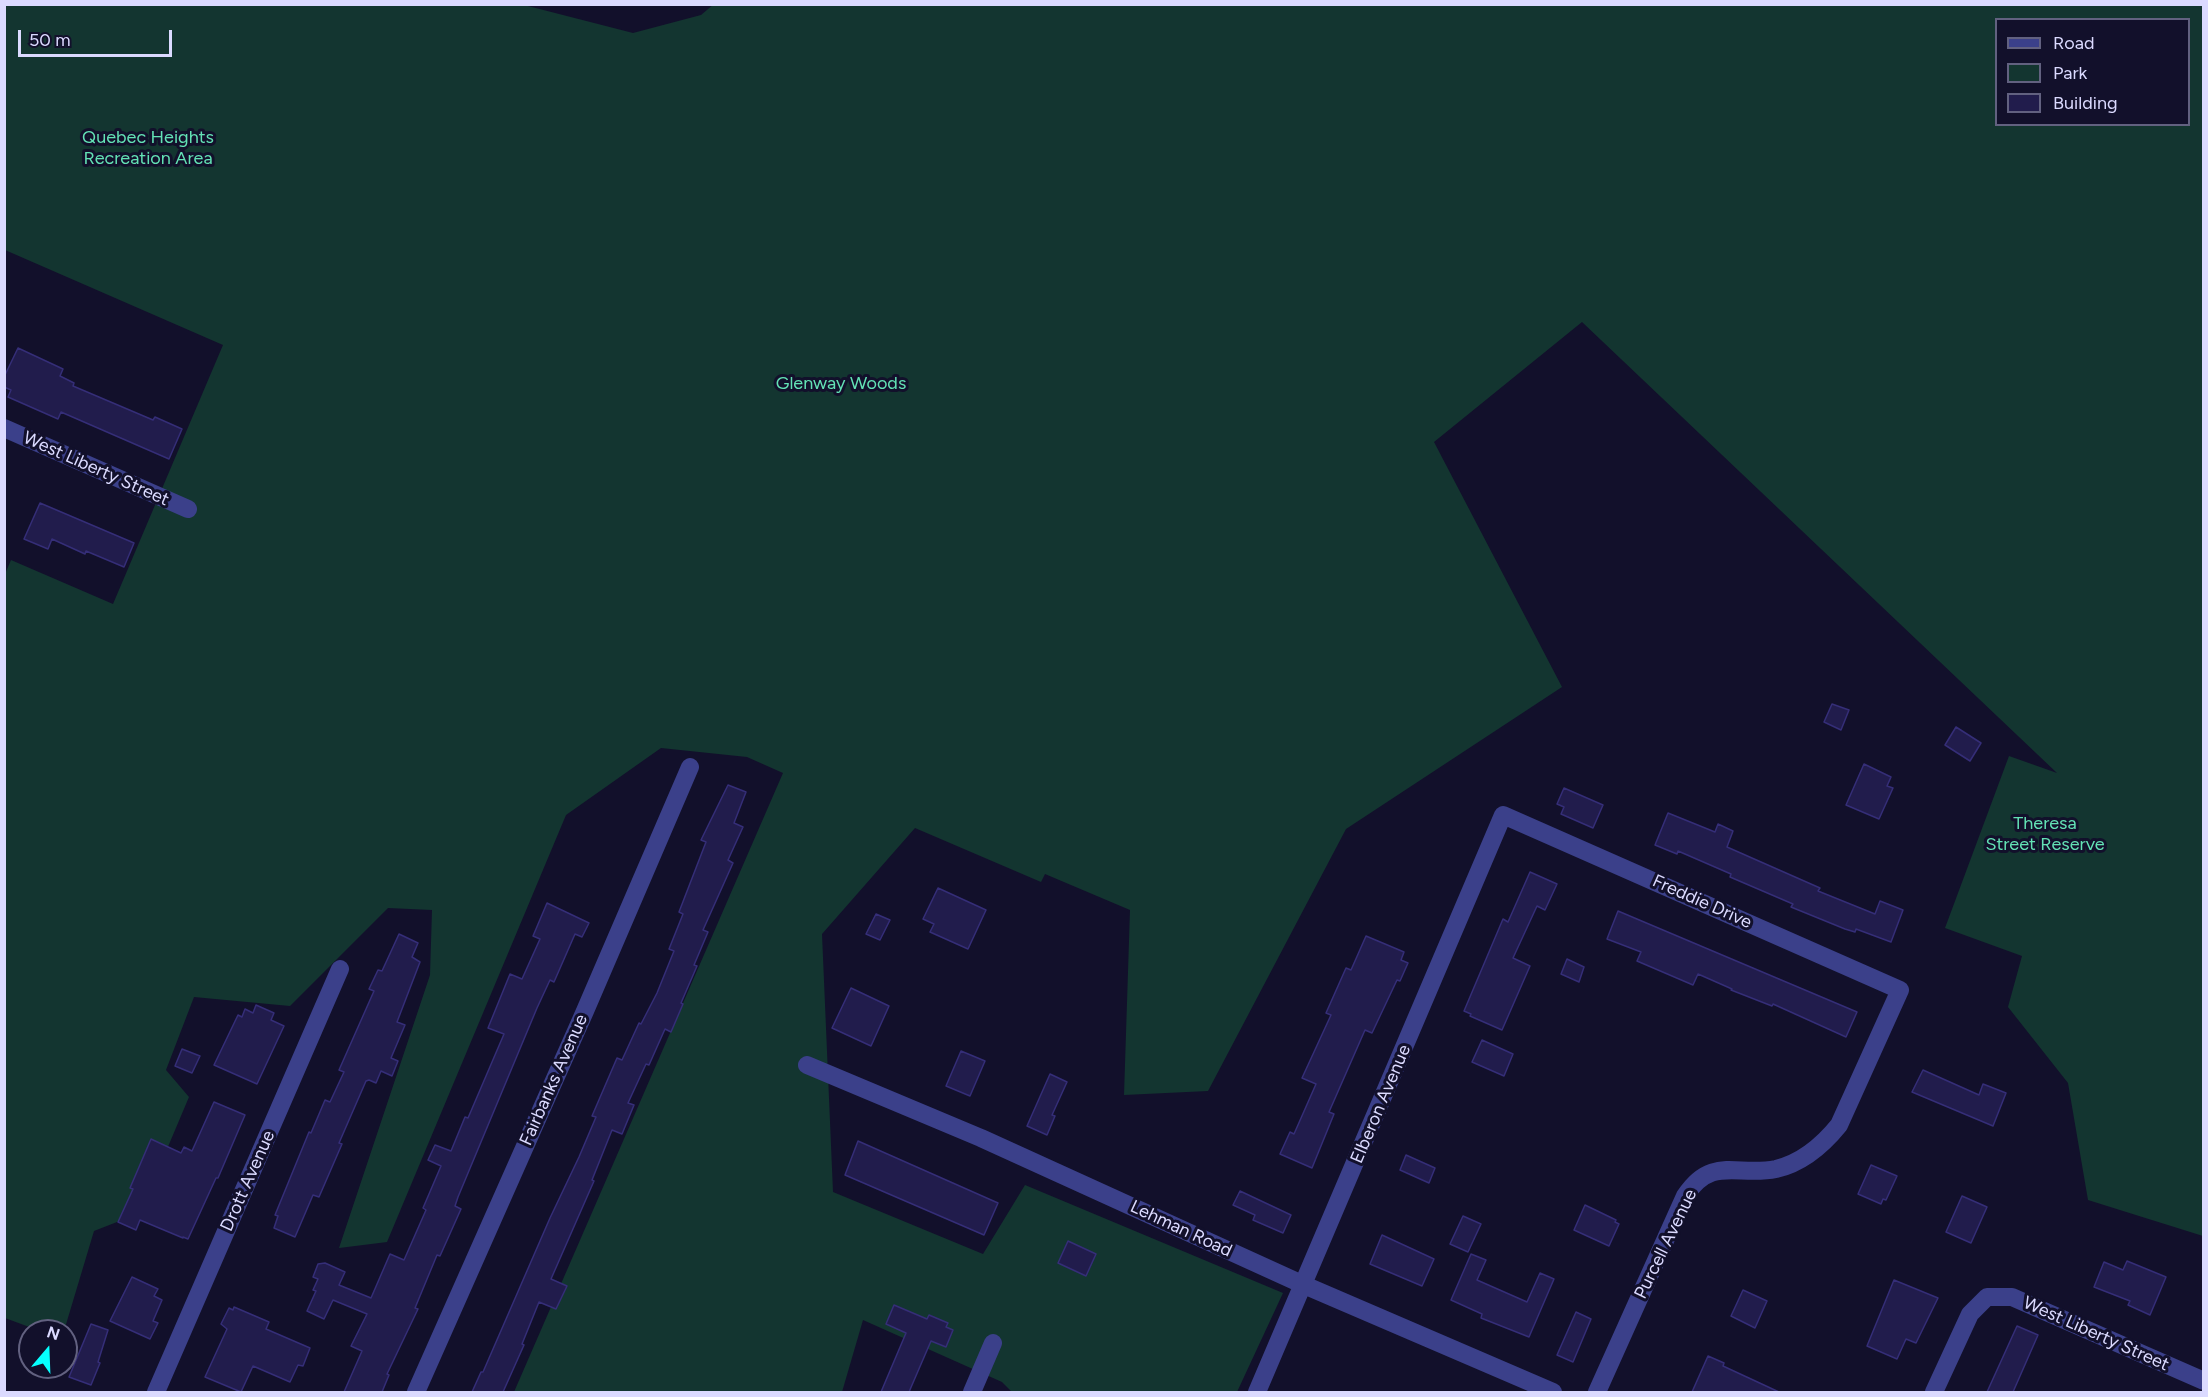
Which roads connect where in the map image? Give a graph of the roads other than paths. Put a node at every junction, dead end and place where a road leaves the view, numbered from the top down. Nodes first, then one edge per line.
1 (4, 428) edge
2 (188, 509) dead end
3 (690, 767) dead end
4 (1503, 815) joint
5 (340, 969) dead end
6 (1900, 990) joint
7 (807, 1065) dead end
8 (1304, 1285) junction
9 (993, 1343) dead end
10 (2204, 1382) edge
11 (156, 1392) edge
12 (416, 1392) edge
13 (972, 1392) edge
14 (1257, 1392) edge
15 (1553, 1392) edge
16 (1597, 1392) edge
17 (1934, 1392) edge

1 - 2 street, West Liberty Street
3 - 12 street, Fairbanks Avenue
4 - 6 street, Freddie Drive
4 - 8 street, Elberon Avenue
5 - 11 street, Drott Avenue
6 - 16 street, Purcell Avenue
7 - 8 street, Lehman Road
8 - 14 street, Elberon Avenue
8 - 15 street, Lehman Road
9 - 13 street
10 - 17 street, West Liberty Street

